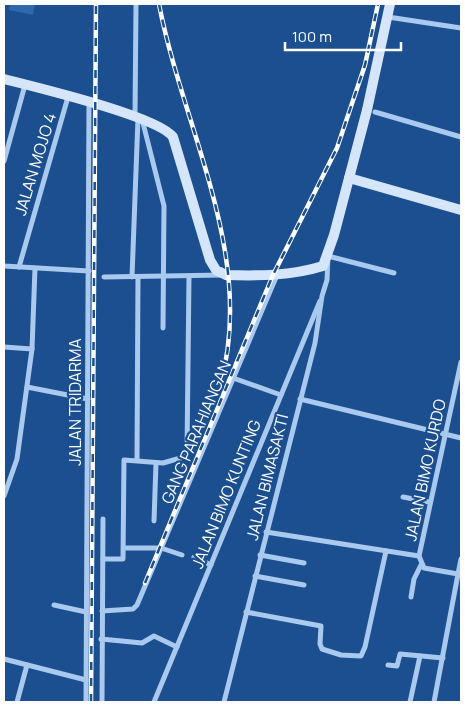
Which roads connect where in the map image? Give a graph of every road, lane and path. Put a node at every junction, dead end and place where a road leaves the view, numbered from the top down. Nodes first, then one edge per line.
1 (136, 4) edge
2 (390, 4) edge
3 (388, 17) junction
4 (461, 28) edge
5 (4, 79) edge
6 (25, 85) junction
7 (68, 97) junction
8 (89, 103) junction
9 (375, 112) dead end
10 (138, 117) junction
11 (461, 136) edge
12 (4, 161) edge
13 (348, 178) junction
14 (461, 210) edge
15 (328, 256) junction
16 (4, 266) edge
17 (19, 267) junction
18 (35, 268) junction
19 (89, 271) junction
20 (394, 273) dead end
21 (226, 275) junction
22 (277, 275) junction
23 (104, 277) dead end
24 (132, 277) junction
25 (138, 277) junction
26 (164, 277) junction
27 (189, 277) junction
28 (322, 296) junction
29 (163, 328) dead end
30 (4, 347) edge
31 (32, 349) junction
32 (461, 362) edge
33 (233, 378) junction
34 (28, 387) junction
35 (281, 395) junction
36 (88, 399) junction
37 (300, 399) junction
38 (445, 434) junction
39 (461, 438) edge
40 (137, 460) junction
41 (156, 463) junction
42 (4, 496) edge
43 (403, 497) dead end
44 (430, 502) junction
45 (103, 519) dead end
46 (154, 521) dead end
47 (266, 532) junction
48 (124, 548) junction
49 (161, 548) junction
50 (386, 551) junction
51 (182, 555) dead end
52 (260, 555) junction
53 (419, 556) junction
54 (194, 557) dead end
55 (103, 559) junction
56 (461, 559) edge
57 (304, 563) dead end
58 (421, 564) junction
59 (211, 565) junction
60 (460, 575) edge
61 (255, 576) junction
62 (304, 585) dead end
63 (411, 598) dead end
64 (54, 605) dead end
65 (102, 611) junction
66 (86, 612) junction
67 (246, 612) junction
68 (102, 639) junction
69 (176, 647) junction
70 (420, 656) junction
71 (443, 658) junction
72 (4, 659) edge
73 (27, 665) junction
74 (388, 665) dead end
75 (86, 680) junction
76 (17, 702) edge
77 (86, 702) edge
78 (102, 702) edge
79 (154, 702) edge
80 (224, 702) edge
81 (410, 702) edge
82 (434, 702) edge

1 - 10 street
2 - 3 street
3 - 4 street
3 - 13 street
5 - 6 street
6 - 7 street
6 - 12 street
7 - 8 street
7 - 17 street, JALAN MOJO 4
8 - 10 street
8 - 19 street, JALAN TRIDARMA
9 - 11 street
10 - 21 street
10 - 24 street
10 - 26 street
13 - 14 street
13 - 15 street
15 - 20 street
15 - 22 street
15 - 28 street, JALAN BIMASAKTI
16 - 17 street
17 - 18 street
18 - 19 street
18 - 31 street
19 - 36 street, JALAN TRIDARMA
21 - 22 street
21 - 27 street
22 - 33 street, GANG PARAHIANGAN
23 - 24 street
24 - 25 street
25 - 26 street
25 - 40 street
26 - 27 street
26 - 29 street
27 - 41 street
28 - 35 street, JALAN BIMO KUNTING
28 - 37 street, JALAN BIMASAKTI
30 - 31 street
31 - 34 street
32 - 38 street, JALAN BIMO KURDO
33 - 35 street
33 - 49 street, GANG PARAHIANGAN
34 - 36 street
34 - 42 street
35 - 59 street, JALAN BIMO KUNTING
36 - 66 street, JALAN TRIDARMA
37 - 38 street
37 - 47 street, JALAN BIMASAKTI
38 - 39 street
38 - 44 street, JALAN BIMO KURDO
40 - 41 street
40 - 48 street
41 - 46 street
43 - 44 street
44 - 53 street, JALAN BIMO KURDO
45 - 55 street
47 - 50 street
47 - 52 street, JALAN BIMASAKTI
48 - 49 street
48 - 55 street
49 - 51 street
49 - 65 street, GANG PARAHIANGAN
50 - 53 street
50 - 67 street
52 - 57 street
52 - 61 street, JALAN BIMASAKTI
53 - 58 street, JALAN BIMO KURDO
54 - 59 street
55 - 65 street
56 - 60 street
58 - 60 street, JALAN BIMO KURDO
58 - 63 street
59 - 69 street, JALAN BIMO KUNTING
60 - 71 street
61 - 62 street
61 - 67 street, JALAN BIMASAKTI
64 - 66 street
65 - 68 street
66 - 75 street, JALAN TRIDARMA
67 - 80 street, JALAN BIMASAKTI
68 - 69 street
68 - 78 street
69 - 79 street, JALAN BIMO KUNTING
70 - 71 street
70 - 74 street
70 - 81 street
71 - 82 street
72 - 73 street
73 - 75 street
73 - 76 street
75 - 77 street, JALAN TRIDARMA

